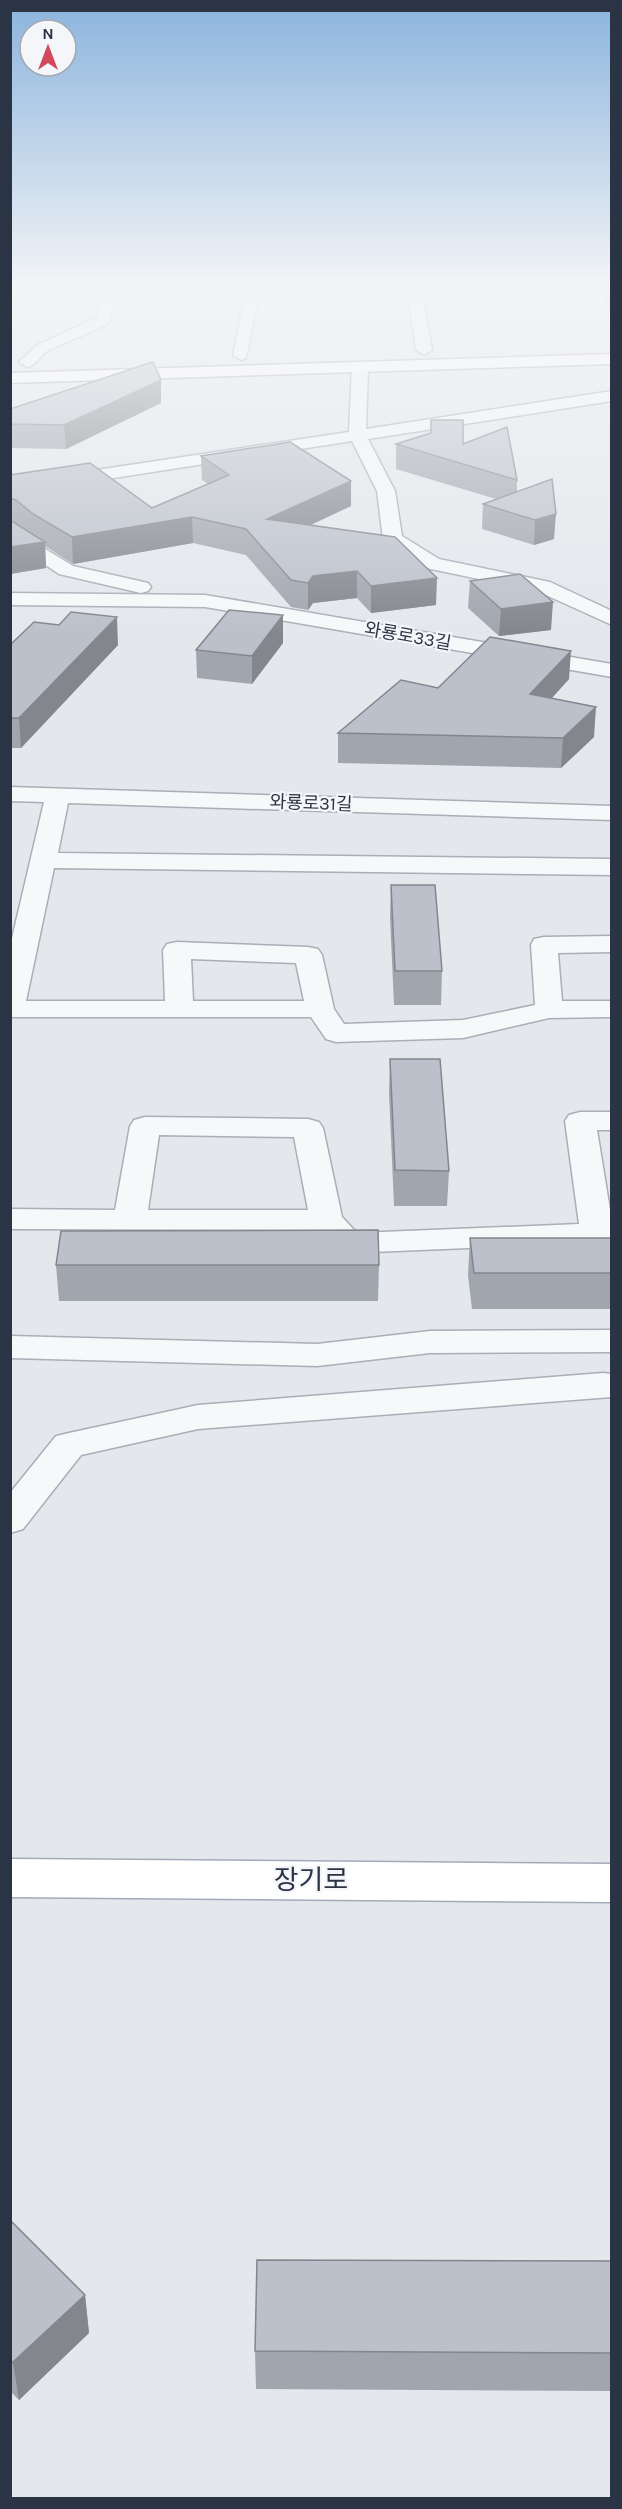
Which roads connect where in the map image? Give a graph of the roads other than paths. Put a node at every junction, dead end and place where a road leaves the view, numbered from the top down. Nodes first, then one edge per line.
1 (358, 401) edge
2 (579, 401) edge
3 (357, 435) junction
4 (10, 489) edge
5 (10, 531) edge
6 (10, 599) edge
7 (205, 601) junction
8 (612, 619) edge
9 (612, 671) edge
10 (10, 794) edge
11 (58, 795) junction
12 (612, 813) edge
13 (44, 860) junction
14 (612, 867) edge
15 (18, 938) edge
16 (612, 944) edge
17 (10, 1009) edge
18 (179, 1009) junction
19 (320, 1009) junction
20 (612, 1009) edge
21 (549, 1010) junction
22 (612, 1121) edge
23 (10, 1219) edge
24 (130, 1219) junction
25 (326, 1220) junction
26 (604, 1232) edge
27 (612, 1341) edge
28 (10, 1347) edge
29 (612, 1386) edge
30 (10, 1520) edge
31 (10, 1878) edge
32 (612, 1883) edge

1 - 3 street
2 - 3 street
3 - 4 street
3 - 8 street
5 - 7 street, 와룡로33길
6 - 7 street, 와룡로33길
7 - 9 street, 와룡로33길
10 - 11 street, 와룡로31길
11 - 12 street, 와룡로31길
11 - 13 street
13 - 14 street
13 - 15 street
15 - 17 street
16 - 21 street
17 - 18 street
18 - 19 street
18 - 19 street
19 - 21 street
20 - 21 street
22 - 26 street
23 - 24 street
24 - 25 street
24 - 25 street
25 - 26 street
27 - 28 street
29 - 30 street
31 - 32 main road, 장기로

